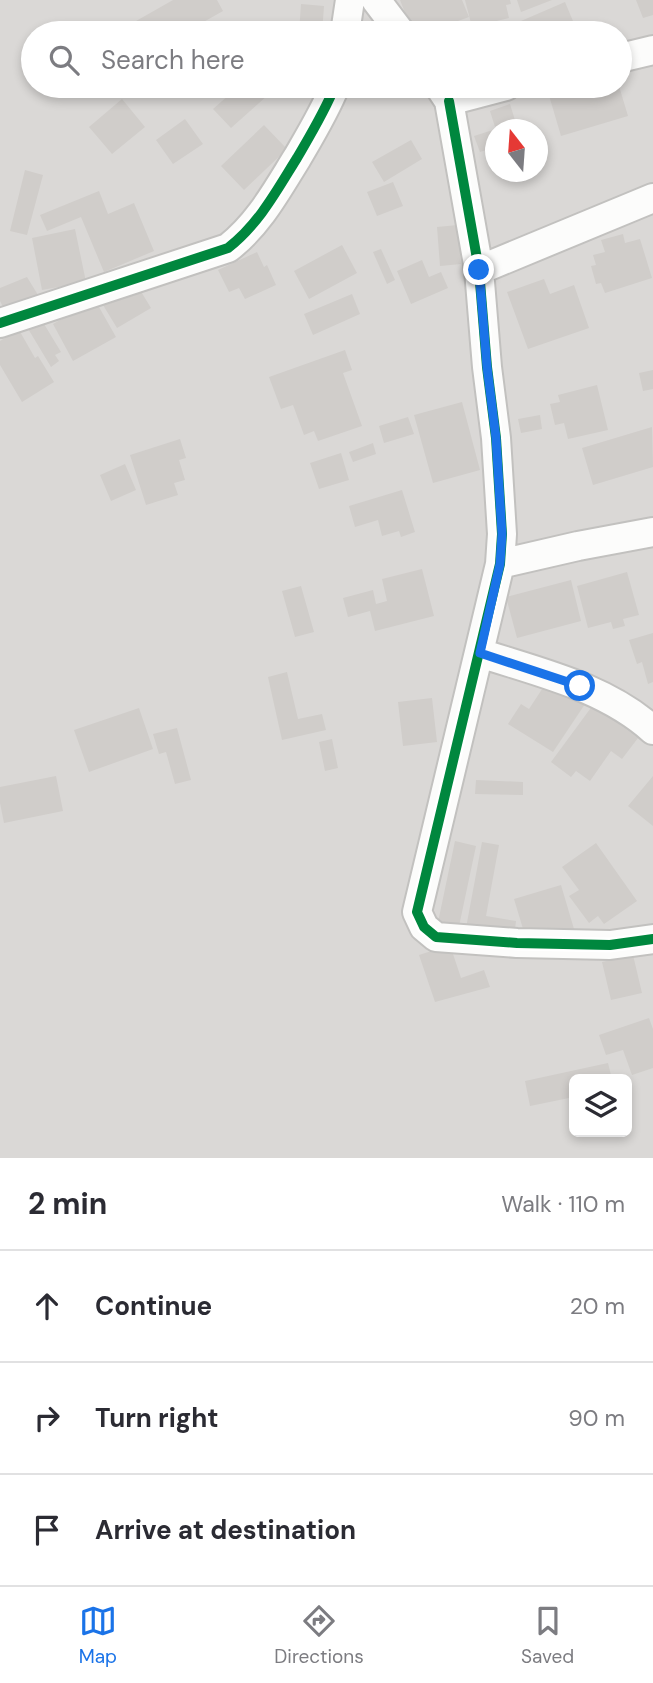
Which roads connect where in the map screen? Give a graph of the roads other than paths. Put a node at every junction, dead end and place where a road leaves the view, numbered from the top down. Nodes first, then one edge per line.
1 (350, 0) edge
2 (376, 0) edge
3 (347, 21) edge
4 (392, 21) edge
5 (653, 50) edge
6 (632, 55) edge
7 (330, 98) edge
8 (445, 98) edge
9 (653, 198) edge
10 (479, 270) junction
11 (0, 323) edge
12 (653, 532) edge
13 (500, 564) junction
14 (480, 653) junction
15 (653, 730) edge
16 (653, 939) edge

1 - 3 street
2 - 4 street
5 - 6 street
7 - 11 street
8 - 10 street
9 - 10 street
10 - 13 street
12 - 13 street
13 - 14 street
14 - 15 street
14 - 16 street

